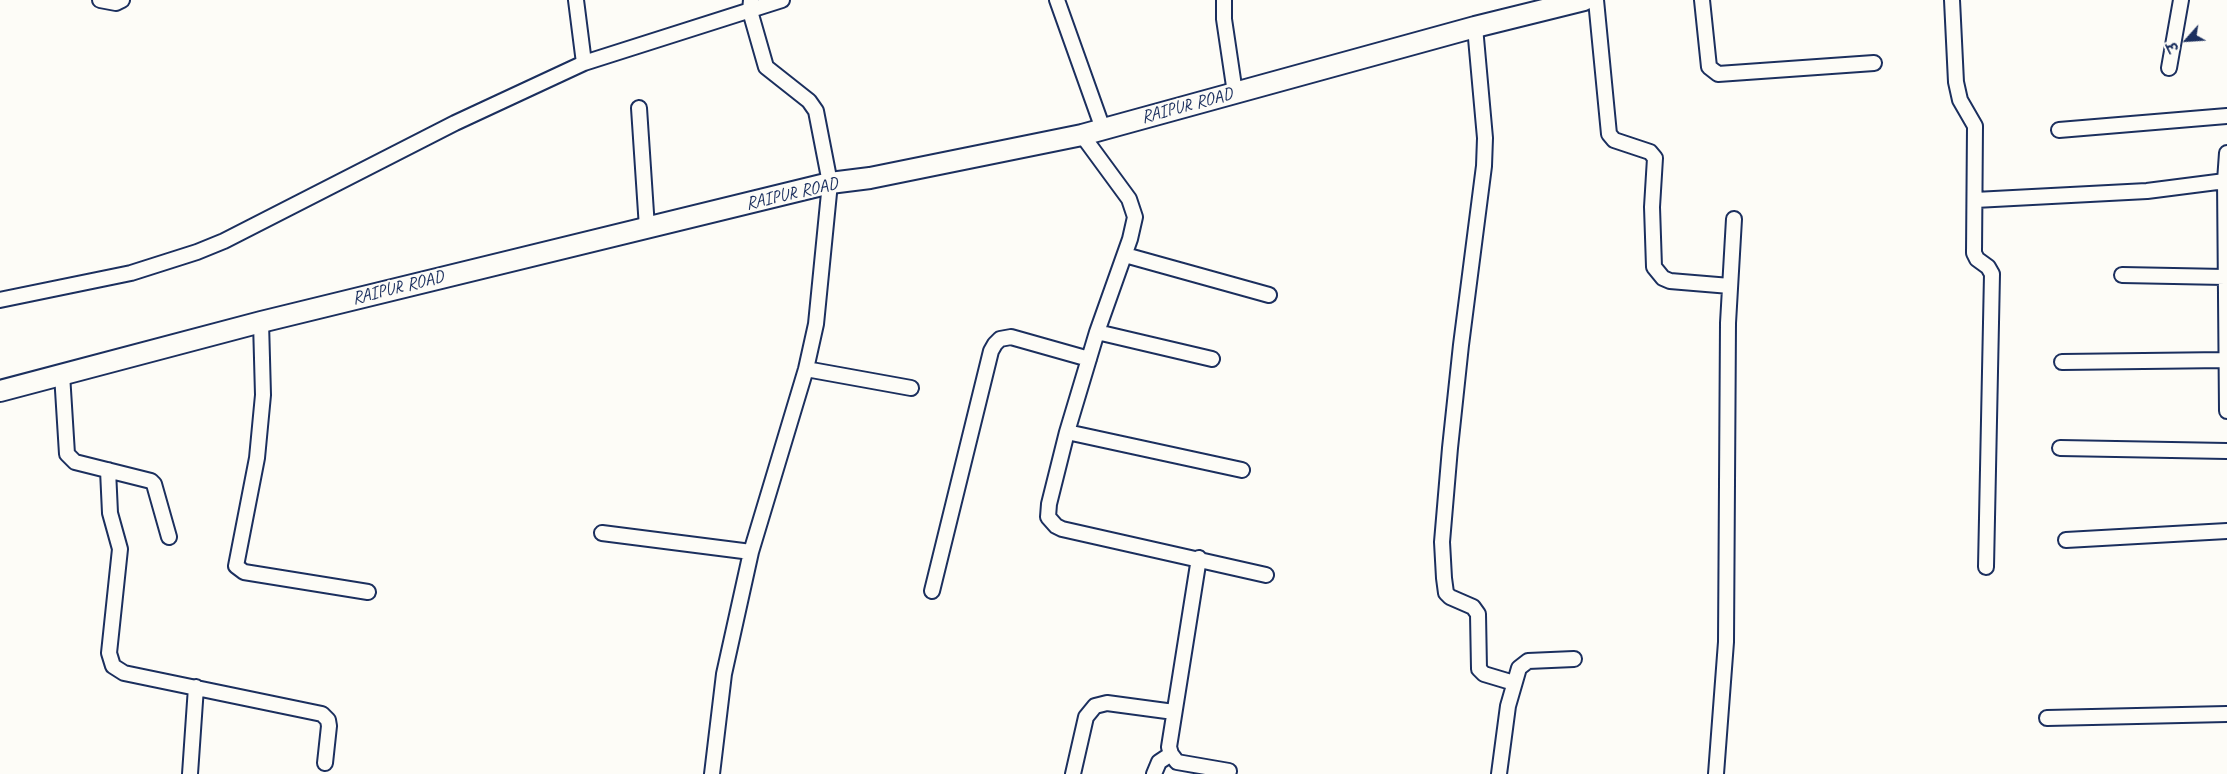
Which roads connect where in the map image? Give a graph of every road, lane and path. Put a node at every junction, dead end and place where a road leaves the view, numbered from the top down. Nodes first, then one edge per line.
1 (100, 0) edge
2 (122, 0) edge
3 (576, 0) edge
4 (782, 0) edge
5 (1057, 0) edge
6 (1224, 0) edge
7 (1584, 0) edge
8 (1596, 0) edge
9 (1702, 0) edge
10 (1952, 0) edge
11 (2181, 0) edge
12 (750, 5) edge
13 (1475, 27) junction
14 (584, 63) junction
15 (1874, 63) dead end
16 (2170, 68) dead end
17 (1235, 93) junction
18 (639, 108) dead end
19 (2227, 116) edge
20 (1102, 129) junction
21 (2059, 130) dead end
22 (1082, 135) junction
23 (2227, 153) edge
24 (2225, 181) junction
25 (830, 183) junction
26 (1975, 200) junction
27 (1734, 220) dead end
28 (647, 228) junction
29 (1124, 255) junction
30 (2122, 275) dead end
31 (2225, 277) junction
32 (1730, 286) junction
33 (1269, 295) dead end
34 (0, 300) edge
35 (261, 322) junction
36 (1097, 332) junction
37 (1212, 359) dead end
38 (1089, 360) junction
39 (2225, 360) junction
40 (2062, 362) dead end
41 (806, 369) junction
42 (62, 374) junction
43 (911, 388) dead end
44 (0, 391) edge
45 (2227, 411) edge
46 (1067, 432) junction
47 (2060, 448) dead end
48 (2227, 451) edge
49 (108, 470) junction
50 (1242, 470) dead end
51 (2227, 531) edge
52 (602, 533) dead end
53 (169, 537) dead end
54 (2066, 540) dead end
55 (751, 552) junction
56 (1199, 558) junction
57 (1986, 567) dead end
58 (1266, 575) dead end
59 (932, 591) dead end
60 (368, 592) dead end
61 (1574, 659) dead end
62 (1514, 683) junction
63 (196, 687) junction
64 (1174, 712) junction
65 (2227, 714) edge
66 (2047, 718) dead end
67 (1171, 754) junction
68 (325, 763) dead end
69 (1229, 771) dead end
70 (190, 774) edge
71 (712, 774) edge
72 (1073, 774) edge
73 (1154, 774) edge
74 (1499, 774) edge
75 (1716, 774) edge

1 - 2 street
3 - 14 street
4 - 12 street
5 - 20 street
6 - 17 street
7 - 13 main road, RAIPUR ROAD
8 - 32 street
9 - 15 street
10 - 26 street
11 - 16 street
12 - 14 street
12 - 25 street
13 - 17 main road, RAIPUR ROAD
13 - 62 street
14 - 34 street
17 - 20 main road, RAIPUR ROAD
18 - 28 street
19 - 21 street
20 - 22 main road, RAIPUR ROAD
22 - 25 main road, RAIPUR ROAD
22 - 29 street
23 - 24 street
24 - 26 street
24 - 31 street
25 - 28 main road, RAIPUR ROAD
25 - 41 street
26 - 57 street
27 - 32 street
28 - 35 main road, RAIPUR ROAD
29 - 33 street
29 - 36 street
30 - 31 street
31 - 39 street
32 - 75 street
35 - 42 main road, RAIPUR ROAD
35 - 60 street
36 - 37 street
36 - 38 street
38 - 46 street
38 - 59 street
39 - 40 street
39 - 45 street
41 - 43 street
41 - 55 street
42 - 44 main road, RAIPUR ROAD
42 - 49 street
46 - 50 street
46 - 56 street
47 - 48 street
49 - 53 street
49 - 63 street
51 - 54 street
52 - 55 street
55 - 71 street
56 - 58 street
56 - 64 street
61 - 62 street
62 - 74 street
63 - 68 street
63 - 70 street
64 - 67 street
64 - 72 street
65 - 66 street
67 - 69 street
67 - 73 street

